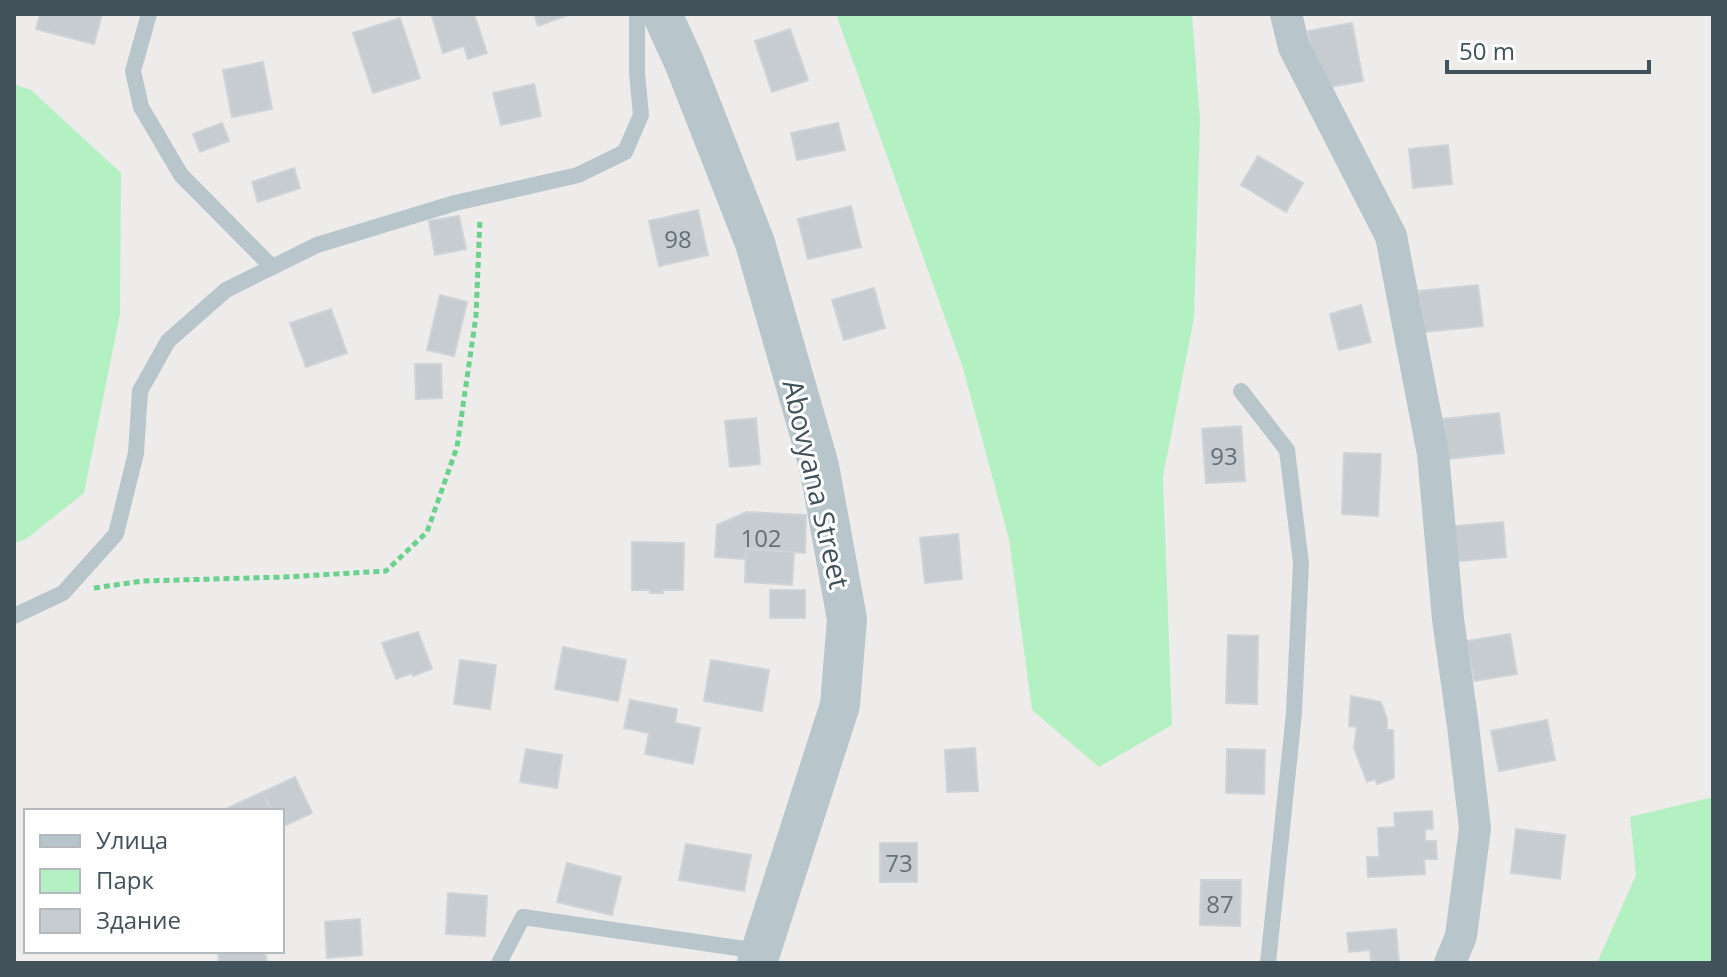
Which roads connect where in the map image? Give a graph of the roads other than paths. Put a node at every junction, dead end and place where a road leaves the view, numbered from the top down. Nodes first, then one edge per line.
1 (149, 14) edge
2 (637, 14) edge
3 (662, 14) edge
4 (1286, 14) edge
5 (272, 267) junction
6 (1241, 391) dead end
7 (14, 616) edge
8 (759, 957) edge
9 (499, 963) edge
10 (1268, 963) edge
11 (1450, 963) edge

1 - 5 lane
2 - 5 lane
3 - 8 street, Abovyana Street
4 - 11 street
5 - 7 lane
6 - 10 lane
8 - 9 lane

